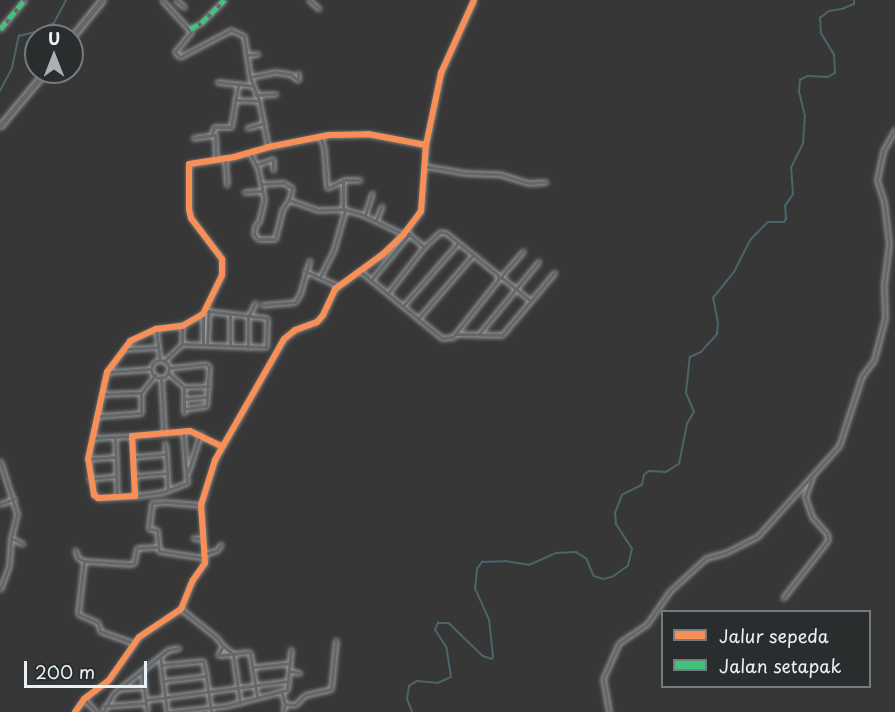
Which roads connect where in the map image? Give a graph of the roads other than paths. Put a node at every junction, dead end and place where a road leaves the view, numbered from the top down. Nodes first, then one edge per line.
1 (24, 0) edge
2 (102, 0) edge
3 (162, 0) edge
4 (176, 0) edge
5 (224, 0) edge
6 (309, 0) edge
7 (474, 0) edge
8 (184, 7) dead end
9 (319, 9) dead end
10 (83, 24) edge
11 (0, 29) edge
12 (190, 29) junction
13 (258, 54) dead end
14 (248, 55) junction
15 (298, 74) dead end
16 (250, 77) junction
17 (217, 82) dead end
18 (35, 84) edge
19 (238, 86) junction
20 (253, 86) junction
21 (276, 94) dead end
22 (256, 95) junction
23 (235, 100) junction
24 (259, 101) junction
25 (264, 123) junction
26 (0, 126) edge
27 (247, 128) dead end
28 (895, 129) edge
29 (212, 134) junction
30 (320, 136) junction
31 (193, 138) dead end
32 (426, 145) junction
33 (268, 147) junction
34 (250, 153) junction
35 (225, 159) junction
36 (216, 160) junction
37 (256, 165) junction
38 (424, 166) junction
39 (273, 170) dead end
40 (343, 180) junction
41 (360, 180) dead end
42 (546, 182) dead end
43 (262, 184) junction
44 (227, 185) dead end
45 (262, 191) junction
46 (244, 192) dead end
47 (372, 193) dead end
48 (289, 200) junction
49 (382, 206) dead end
50 (344, 209) junction
51 (365, 215) junction
52 (376, 220) junction
53 (406, 234) junction
54 (458, 243) junction
55 (424, 247) junction
56 (523, 251) dead end
57 (473, 255) junction
58 (310, 260) dead end
59 (539, 261) dead end
60 (305, 271) junction
61 (360, 271) junction
62 (555, 272) dead end
63 (320, 277) junction
64 (500, 279) junction
65 (371, 280) junction
66 (338, 286) junction
67 (516, 289) junction
68 (387, 293) junction
69 (531, 301) junction
70 (255, 303) dead end
71 (262, 305) dead end
72 (403, 306) junction
73 (206, 312) junction
74 (230, 315) junction
75 (248, 317) junction
76 (418, 319) junction
77 (182, 326) junction
78 (156, 329) junction
79 (456, 333) junction
80 (479, 334) junction
81 (183, 344) junction
82 (205, 344) junction
83 (230, 345) junction
84 (158, 347) junction
85 (248, 347) junction
86 (124, 349) junction
87 (162, 360) junction
88 (169, 368) junction
89 (151, 369) junction
90 (107, 372) junction
91 (168, 373) junction
92 (154, 375) junction
93 (161, 378) junction
94 (209, 386) junction
95 (184, 387) junction
96 (141, 393) junction
97 (104, 394) junction
98 (207, 397) junction
99 (184, 399) junction
100 (99, 416) junction
101 (183, 431) junction
102 (164, 433) junction
103 (200, 434) junction
104 (115, 436) junction
105 (132, 436) junction
106 (93, 438) junction
107 (165, 443) dead end
108 (221, 446) junction
109 (166, 454) junction
110 (115, 457) junction
111 (133, 457) junction
112 (88, 459) junction
113 (1, 464) edge
114 (814, 472) junction
115 (167, 473) junction
116 (187, 475) junction
117 (116, 476) junction
118 (134, 476) junction
119 (89, 479) junction
120 (168, 490) junction
121 (135, 496) junction
122 (117, 497) junction
123 (14, 500) junction
124 (0, 504) edge
125 (201, 506) junction
126 (11, 537) junction
127 (193, 538) dead end
128 (202, 539) junction
129 (23, 544) dead end
130 (221, 544) dead end
131 (156, 547) junction
132 (75, 550) dead end
133 (205, 556) junction
134 (84, 561) junction
135 (0, 589) edge
136 (783, 598) dead end
137 (180, 609) junction
138 (336, 640) dead end
139 (133, 643) junction
140 (223, 646) junction
141 (179, 648) dead end
142 (291, 649) dead end
143 (233, 654) junction
144 (160, 656) junction
145 (290, 663) junction
146 (161, 665) junction
147 (254, 667) junction
148 (289, 671) junction
149 (142, 672) junction
150 (300, 673) dead end
151 (206, 676) junction
152 (163, 681) junction
153 (289, 681) junction
154 (256, 685) junction
155 (144, 687) junction
156 (238, 687) junction
157 (118, 690) junction
158 (208, 691) junction
159 (281, 691) junction
160 (257, 696) dead end
161 (165, 697) junction
162 (84, 699) junction
163 (146, 701) junction
164 (240, 703) junction
165 (285, 704) junction
166 (104, 706) junction
167 (210, 710) edge
168 (75, 712) edge
169 (96, 712) edge
170 (103, 712) edge
171 (147, 712) edge
172 (168, 712) edge
173 (283, 712) edge
174 (609, 712) edge

1 - 11 street
2 - 10 highway
3 - 12 street
4 - 8 street
5 - 12 street
6 - 9 street
7 - 32 street
12 - 14 street
13 - 14 street
14 - 16 street
15 - 16 street
16 - 20 street
17 - 19 street
18 - 26 highway
19 - 20 street
19 - 23 street
20 - 22 street
21 - 22 street
22 - 24 street
23 - 24 street
23 - 29 street
24 - 25 street
25 - 27 street
25 - 33 street
28 - 114 street
29 - 31 street
29 - 36 street
30 - 32 street
30 - 33 street
30 - 40 street
32 - 38 street
33 - 34 street
34 - 35 street
34 - 37 street
35 - 36 street
35 - 44 street
36 - 73 street
37 - 39 street
37 - 43 street
38 - 42 street
38 - 53 street
40 - 41 street
40 - 50 street
43 - 45 street
43 - 48 street
45 - 46 street
45 - 48 street
47 - 51 street
48 - 50 street
49 - 52 street
50 - 51 street
50 - 63 street
51 - 52 street
52 - 53 street
53 - 55 street
53 - 61 street
53 - 65 street
54 - 55 street
54 - 57 street
54 - 72 street
55 - 68 street
56 - 64 street
57 - 64 street
57 - 76 street
58 - 60 street
59 - 67 street
60 - 63 street
60 - 71 street
61 - 65 street
61 - 66 street
62 - 69 street
63 - 66 street
64 - 67 street
64 - 79 street
65 - 68 street
66 - 108 street
67 - 69 street
67 - 80 street
68 - 72 street
69 - 80 street
70 - 75 street
72 - 76 street
73 - 74 street
73 - 77 street
73 - 82 street
73 - 82 street
74 - 75 street
74 - 83 street
75 - 85 street
75 - 85 street
76 - 79 street
77 - 78 street
77 - 81 street
78 - 84 street
78 - 86 street
79 - 80 street
81 - 82 street
81 - 87 street
82 - 83 street
83 - 85 street
84 - 86 street
84 - 87 street
86 - 90 street
87 - 88 street
87 - 89 street
88 - 91 street
88 - 94 street
89 - 90 street
89 - 92 street
90 - 97 street
91 - 93 street
91 - 95 street
92 - 93 street
92 - 96 street
93 - 102 street
94 - 95 street
94 - 98 street
95 - 99 street
96 - 97 street
96 - 100 street
97 - 100 street
98 - 99 street
98 - 99 street
100 - 106 street
101 - 102 street
101 - 103 street
101 - 116 street
102 - 105 street
103 - 108 street
103 - 116 street
104 - 105 street
104 - 106 street
104 - 110 street
105 - 111 street
106 - 112 street
107 - 109 street
108 - 125 street
109 - 111 street
109 - 115 street
110 - 112 street
110 - 117 street
111 - 118 street
112 - 119 street
113 - 123 street
114 - 136 street
114 - 174 street
115 - 118 street
115 - 120 street
116 - 120 street
117 - 119 street
117 - 122 street
118 - 121 street
119 - 122 street
120 - 121 street
121 - 122 street
123 - 124 street
123 - 126 street
125 - 128 street
125 - 131 street
126 - 129 street
126 - 135 street
127 - 128 street
128 - 133 street
130 - 133 street
131 - 133 street
131 - 134 street
132 - 134 street
133 - 137 street
134 - 139 street
137 - 139 street
137 - 140 street
138 - 165 street
139 - 162 street
140 - 143 street
140 - 143 street
141 - 144 street
142 - 145 street
143 - 147 street
143 - 156 street
144 - 146 street
144 - 149 street
145 - 147 street
145 - 148 street
146 - 151 street
146 - 152 street
147 - 154 street
148 - 150 street
148 - 153 street
149 - 155 street
149 - 157 street
151 - 152 street
151 - 158 street
152 - 161 street
153 - 154 street
153 - 159 street
154 - 156 street
154 - 160 street
155 - 157 street
155 - 163 street
156 - 158 street
156 - 164 street
157 - 166 street
158 - 161 street
158 - 167 street
159 - 164 street
159 - 165 street
161 - 163 street
161 - 172 street
162 - 168 street
162 - 169 street
163 - 166 street
163 - 171 street
164 - 167 street
165 - 173 street
166 - 170 street
167 - 172 street

